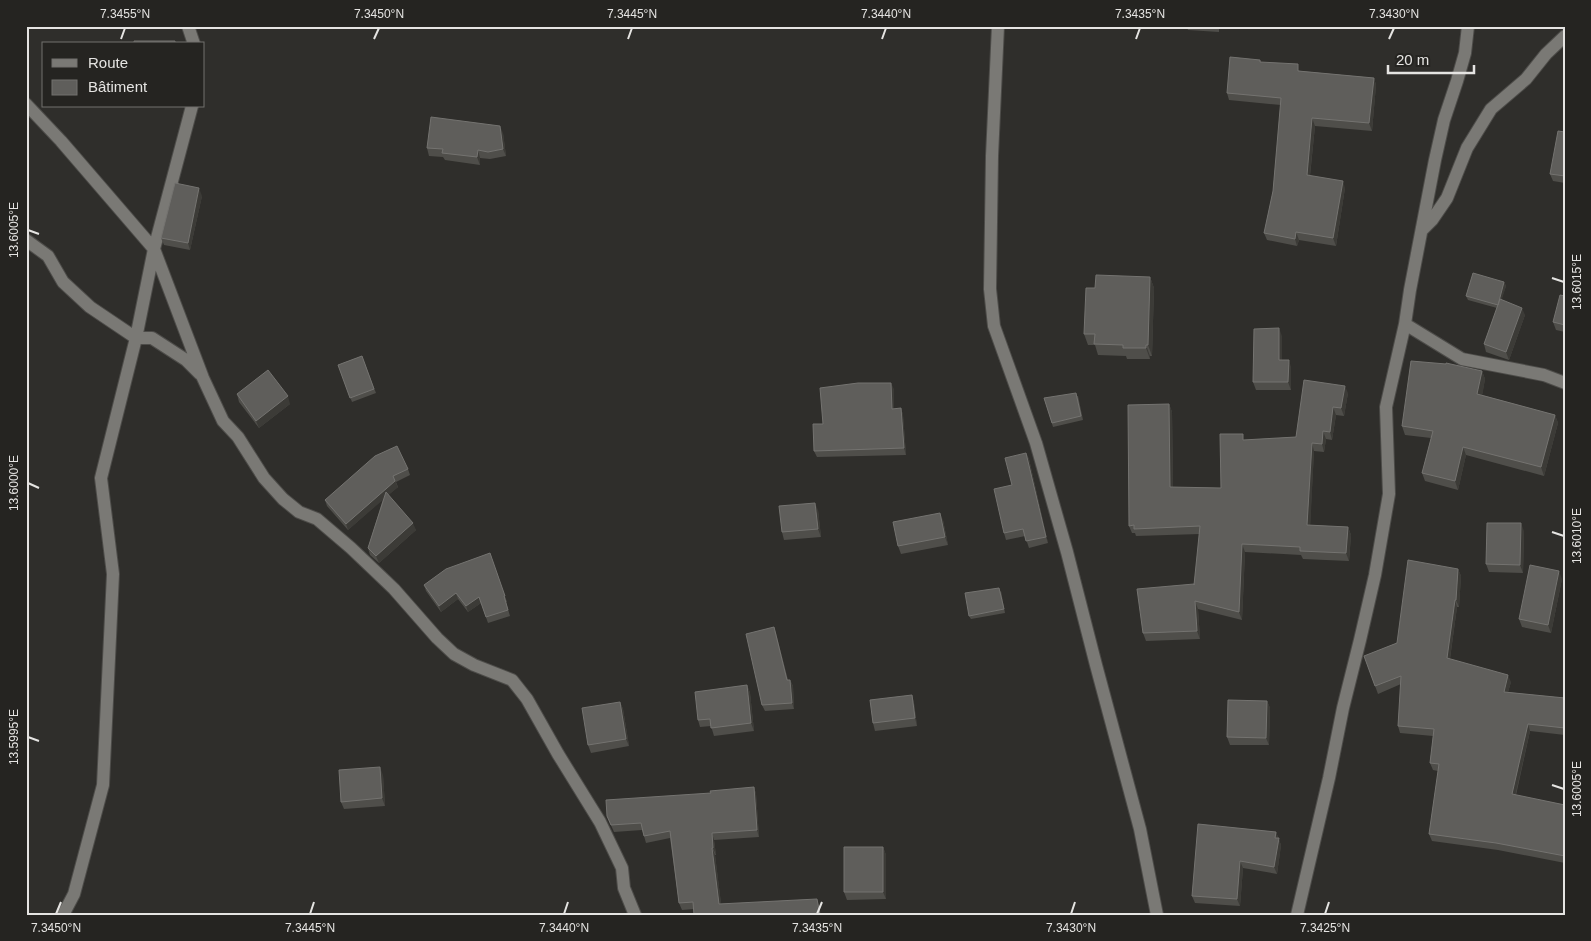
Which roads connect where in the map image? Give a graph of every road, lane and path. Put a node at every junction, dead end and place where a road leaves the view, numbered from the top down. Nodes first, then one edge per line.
1 (188, 26) edge
2 (998, 26) edge
3 (1468, 26) edge
4 (1565, 36) edge
5 (193, 42) edge
6 (26, 104) edge
7 (191, 108) edge
8 (1422, 230) junction
9 (26, 240) edge
10 (154, 249) junction
11 (1405, 324) junction
12 (136, 338) junction
13 (203, 378) junction
14 (1565, 384) edge
15 (63, 915) edge
16 (635, 915) edge
17 (1157, 915) edge
18 (1297, 915) edge

1 - 5 street
2 - 17 street
3 - 8 street
4 - 8 street
6 - 10 street
7 - 10 street
8 - 11 street
9 - 12 street
10 - 12 street
10 - 13 street
11 - 14 street
11 - 18 street
12 - 13 street
12 - 15 street
13 - 16 street

